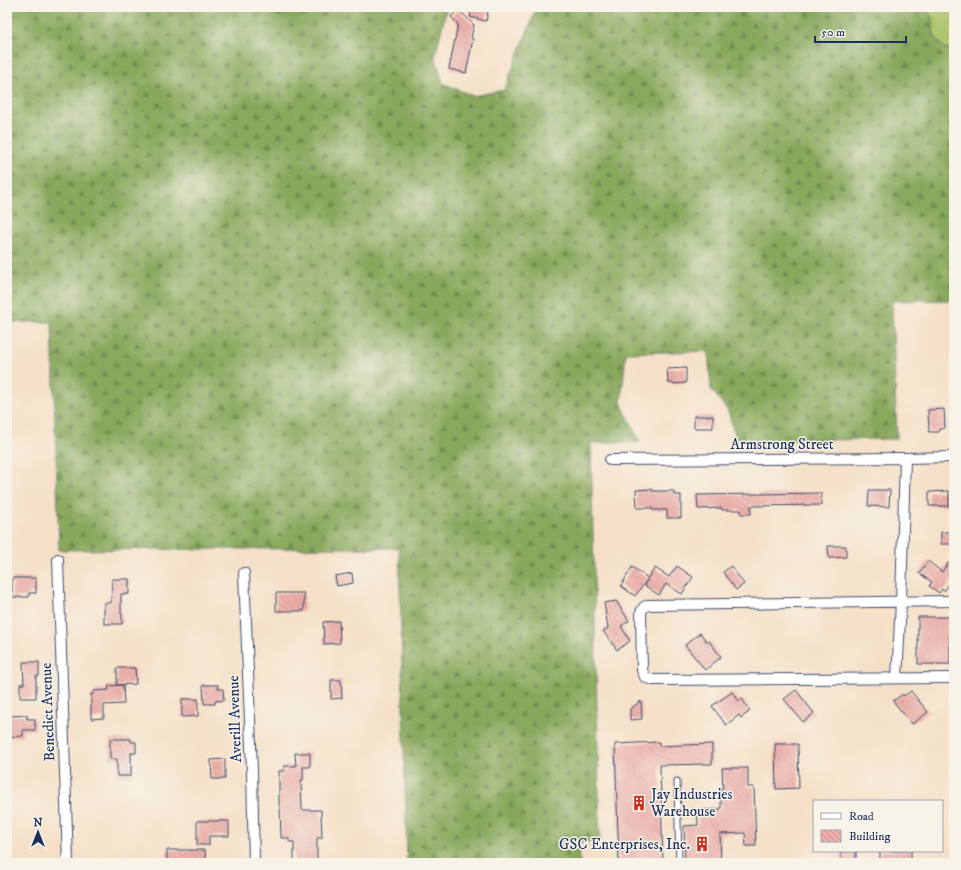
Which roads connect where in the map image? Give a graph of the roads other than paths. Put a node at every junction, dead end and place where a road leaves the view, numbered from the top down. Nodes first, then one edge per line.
1 (954, 457) edge
2 (905, 458) junction
3 (610, 460) dead end
4 (58, 559) dead end
5 (244, 573) dead end
6 (954, 601) edge
7 (901, 602) junction
8 (897, 678) junction
9 (954, 678) edge
10 (677, 781) dead end
11 (68, 863) edge
12 (254, 863) edge
13 (679, 863) edge

1 - 2 street, Armstrong Street
2 - 3 street, Armstrong Street
2 - 7 street
4 - 11 street, Benedict Avenue
5 - 12 street, Averill Avenue
6 - 7 street
7 - 8 street
7 - 8 street
8 - 9 street
10 - 13 lane

